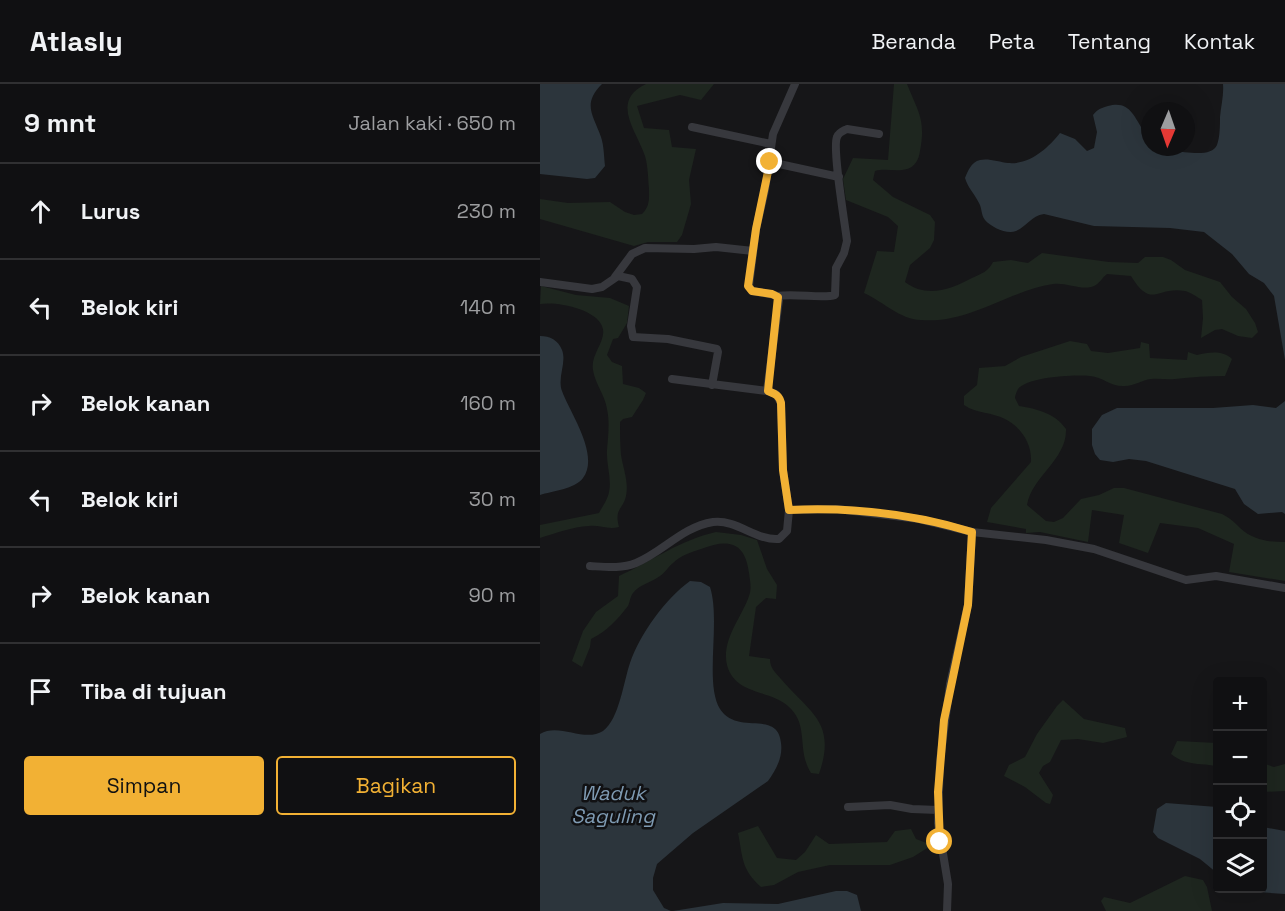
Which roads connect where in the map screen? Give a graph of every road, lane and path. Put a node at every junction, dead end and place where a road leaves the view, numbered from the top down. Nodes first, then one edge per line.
1 (795, 84) edge
2 (692, 127) dead end
3 (879, 134) dead end
4 (771, 144) junction
5 (770, 162) junction
6 (839, 177) junction
7 (753, 251) junction
8 (613, 278) junction
9 (540, 282) edge
10 (778, 296) junction
11 (672, 379) dead end
12 (712, 385) junction
13 (768, 391) junction
14 (789, 510) junction
15 (972, 532) junction
16 (590, 566) dead end
17 (1285, 588) edge
18 (848, 807) dead end
19 (938, 810) junction
20 (946, 911) edge

1 - 4 street
2 - 4 street
3 - 6 street
4 - 5 street
5 - 6 street
5 - 7 street
6 - 10 street
7 - 8 street
7 - 10 street
8 - 9 street
8 - 12 street
10 - 13 street
11 - 12 street
12 - 13 street
13 - 14 street
14 - 15 street
14 - 16 street
15 - 17 street
15 - 19 street
18 - 19 street
19 - 20 street

